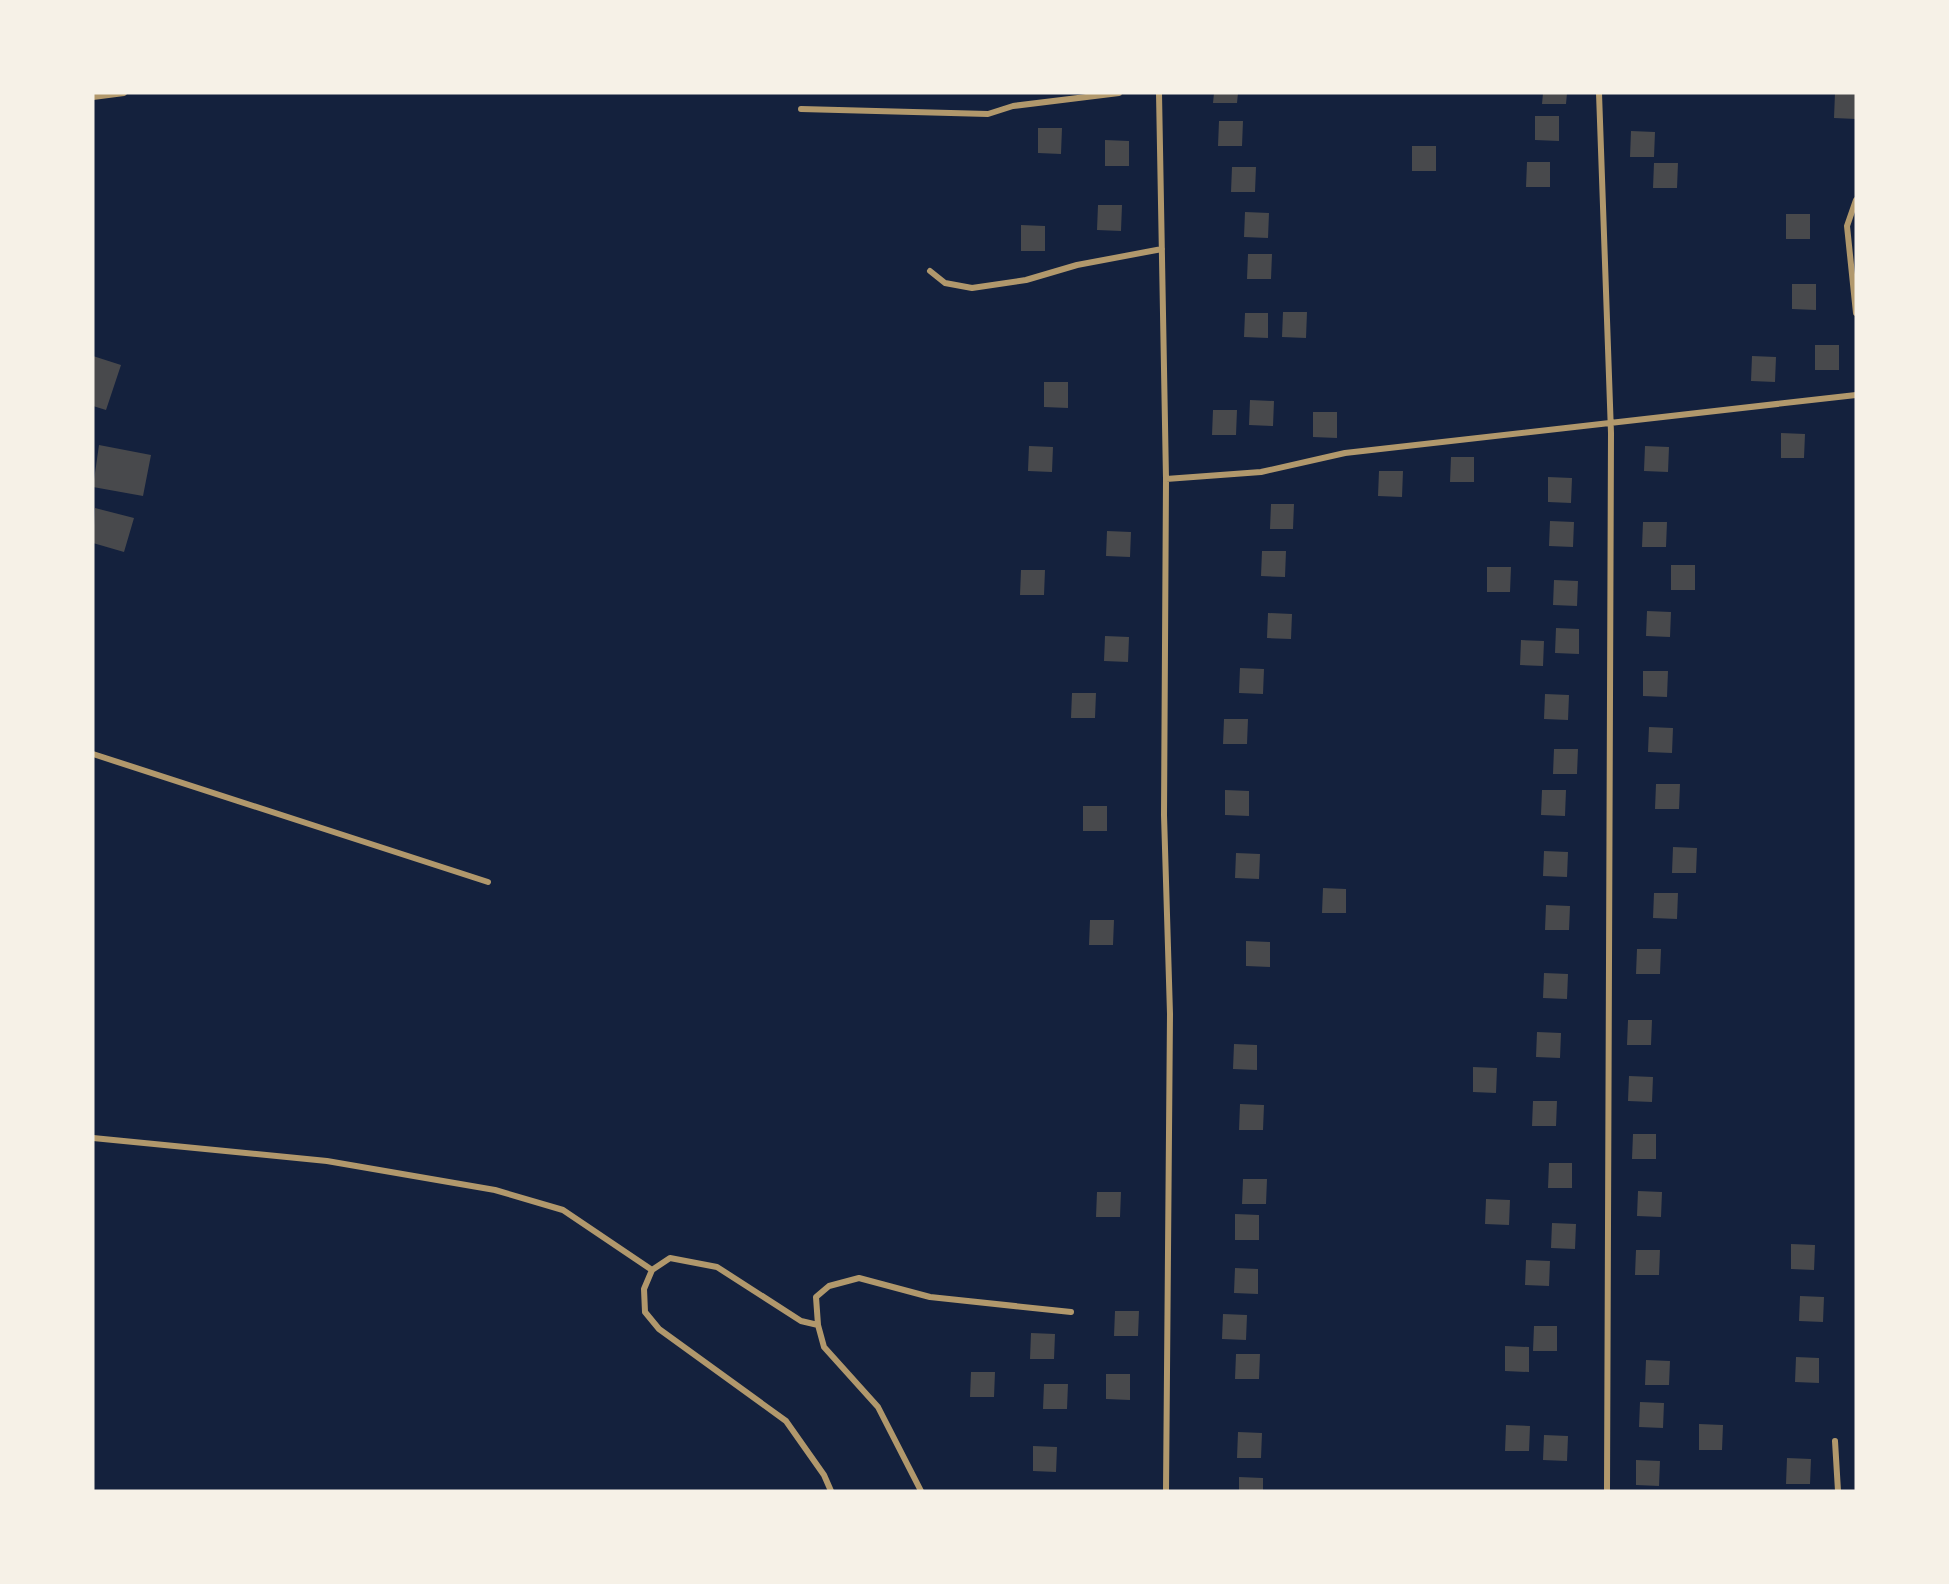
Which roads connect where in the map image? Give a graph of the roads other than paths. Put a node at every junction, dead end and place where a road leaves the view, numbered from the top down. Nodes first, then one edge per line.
1 (124, 93) edge
2 (1119, 93) edge
3 (1159, 93) edge
4 (1599, 93) edge
5 (93, 97) edge
6 (801, 109) dead end
7 (1856, 200) edge
8 (1162, 249) junction
9 (930, 271) dead end
10 (1856, 313) edge
11 (1856, 395) edge
12 (1610, 424) junction
13 (1166, 479) junction
14 (93, 753) edge
15 (488, 882) dead end
16 (93, 1138) edge
17 (652, 1270) junction
18 (1071, 1312) dead end
19 (818, 1325) junction
20 (1835, 1441) dead end
21 (831, 1491) edge
22 (921, 1491) edge
23 (1166, 1491) edge
24 (1606, 1491) edge
25 (1838, 1491) edge

1 - 5 street
2 - 6 street
3 - 8 street
4 - 12 street
7 - 10 street
8 - 9 street
8 - 13 street
11 - 12 street
12 - 13 street
12 - 24 street
13 - 23 street
14 - 15 street
16 - 17 street
17 - 19 street
17 - 21 street
18 - 19 street
19 - 22 street
20 - 25 street

